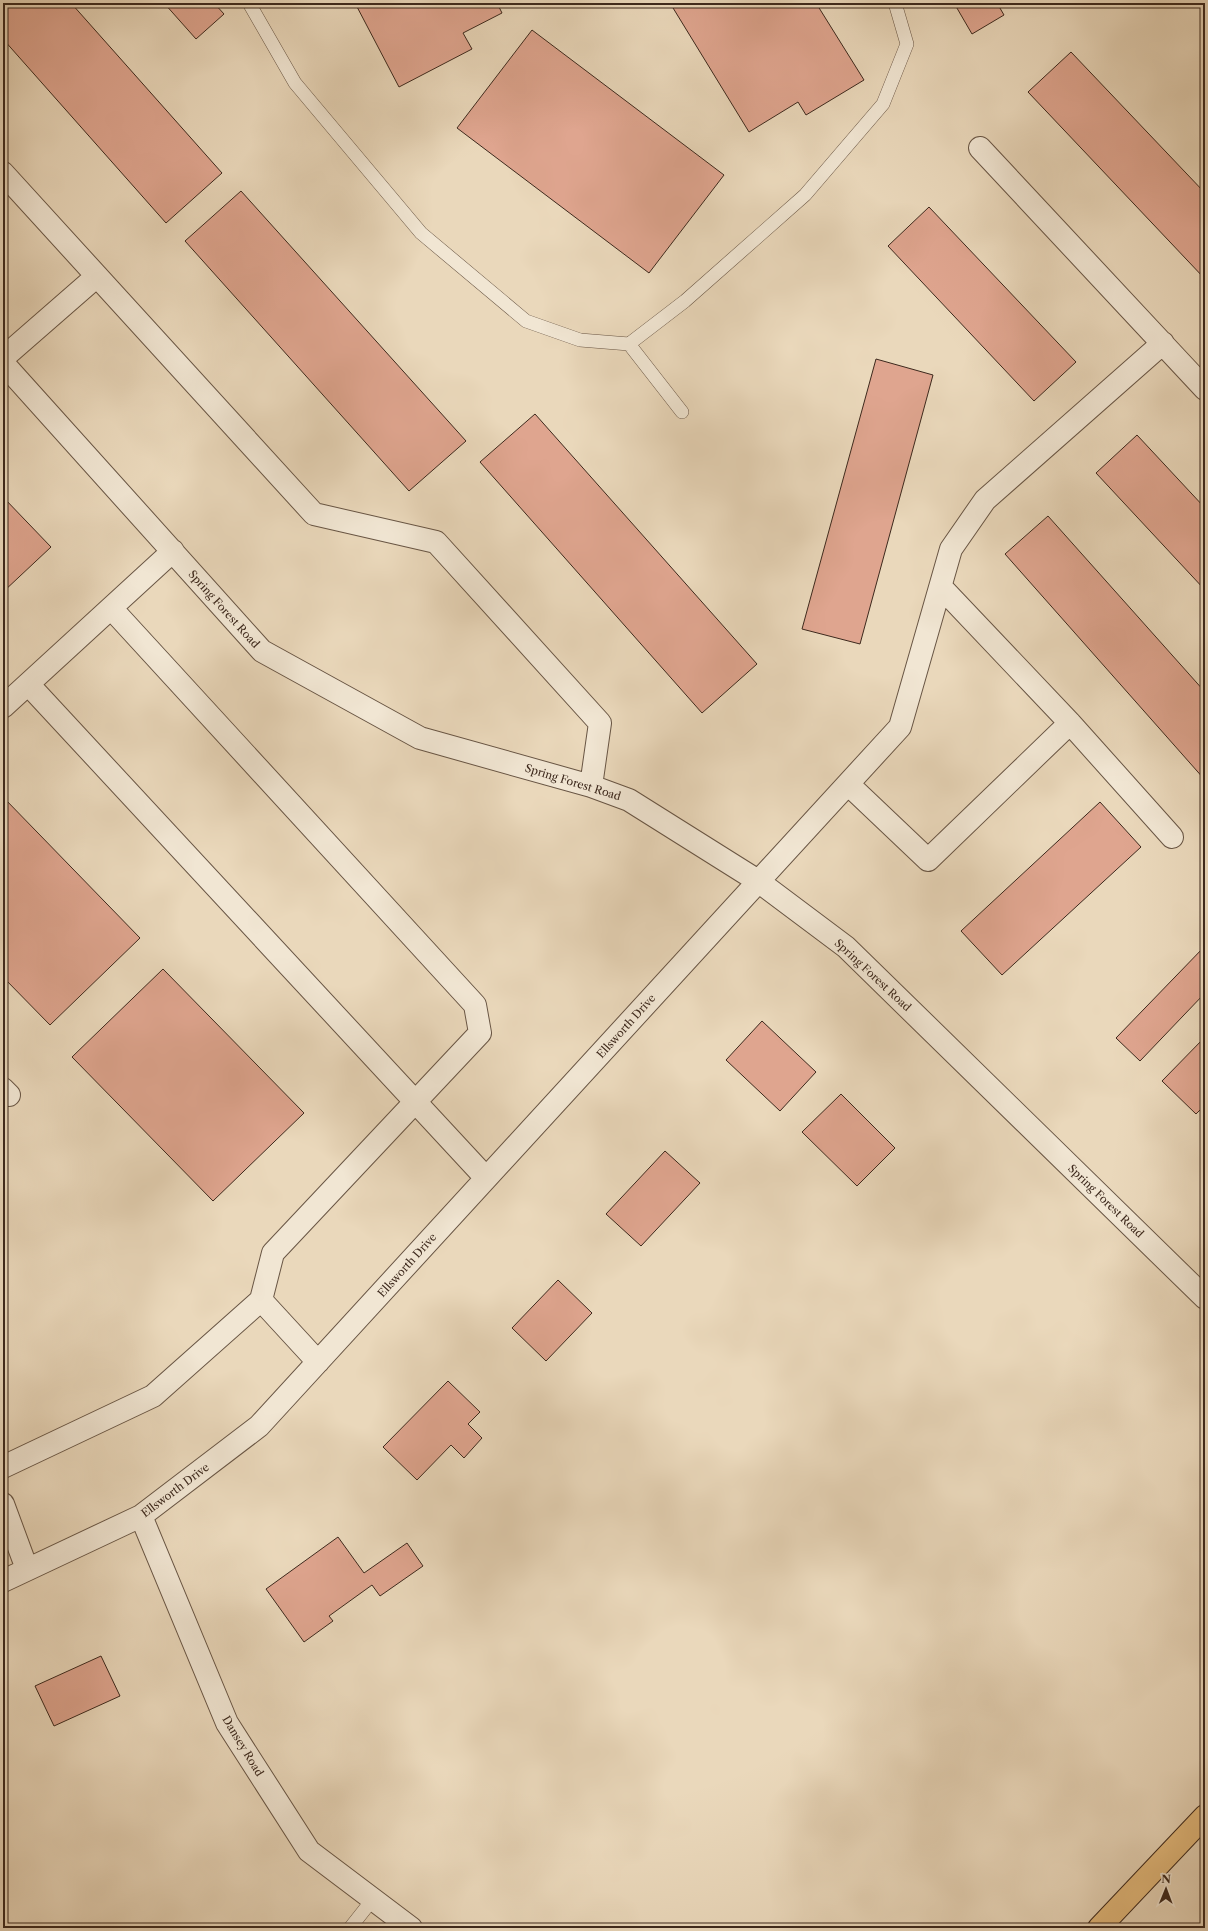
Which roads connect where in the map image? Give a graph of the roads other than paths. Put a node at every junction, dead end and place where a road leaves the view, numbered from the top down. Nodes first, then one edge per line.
1 (248, 3) edge
2 (895, 3) edge
3 (980, 148) dead end
4 (3, 172) edge
5 (97, 276) junction
6 (1163, 343) junction
7 (629, 344) junction
8 (3, 358) edge
9 (3, 362) edge
10 (1205, 389) edge
11 (682, 412) dead end
12 (173, 552) junction
13 (941, 586) junction
14 (111, 608) junction
15 (28, 684) junction
16 (3, 707) edge
17 (1070, 723) junction
18 (848, 784) junction
19 (591, 786) junction
20 (1172, 837) dead end
21 (758, 881) junction
22 (416, 1101) junction
23 (486, 1178) junction
24 (1205, 1298) edge
25 (261, 1300) junction
26 (318, 1362) junction
27 (3, 1467) edge
28 (3, 1504) edge
29 (141, 1516) junction
30 (27, 1569) junction
31 (3, 1581) edge
32 (1205, 1816) edge
33 (373, 1899) junction
34 (350, 1928) edge
35 (411, 1928) edge
36 (1098, 1928) edge

1 - 7 lane
2 - 7 lane
3 - 6 street
4 - 5 street
5 - 8 street
5 - 19 street
6 - 10 street
6 - 13 street, Ellsworth Drive
7 - 11 lane
9 - 12 street, Spring Forest Road
12 - 14 street
12 - 19 street, Spring Forest Road
13 - 17 street
13 - 18 street, Ellsworth Drive
14 - 15 street
14 - 22 street
15 - 16 street
15 - 22 street
17 - 18 street
17 - 20 street
18 - 21 street, Ellsworth Drive
19 - 21 street, Spring Forest Road
21 - 23 street, Ellsworth Drive
21 - 24 street, Spring Forest Road
22 - 23 street
22 - 25 street
23 - 26 street, Ellsworth Drive
25 - 26 street
25 - 27 street
26 - 29 street, Ellsworth Drive
28 - 30 street
29 - 30 street, Ellsworth Drive
29 - 33 street, Dansey Road
30 - 31 street, Ellsworth Drive
32 - 36 main road
33 - 34 lane
33 - 35 street, Dansey Road

